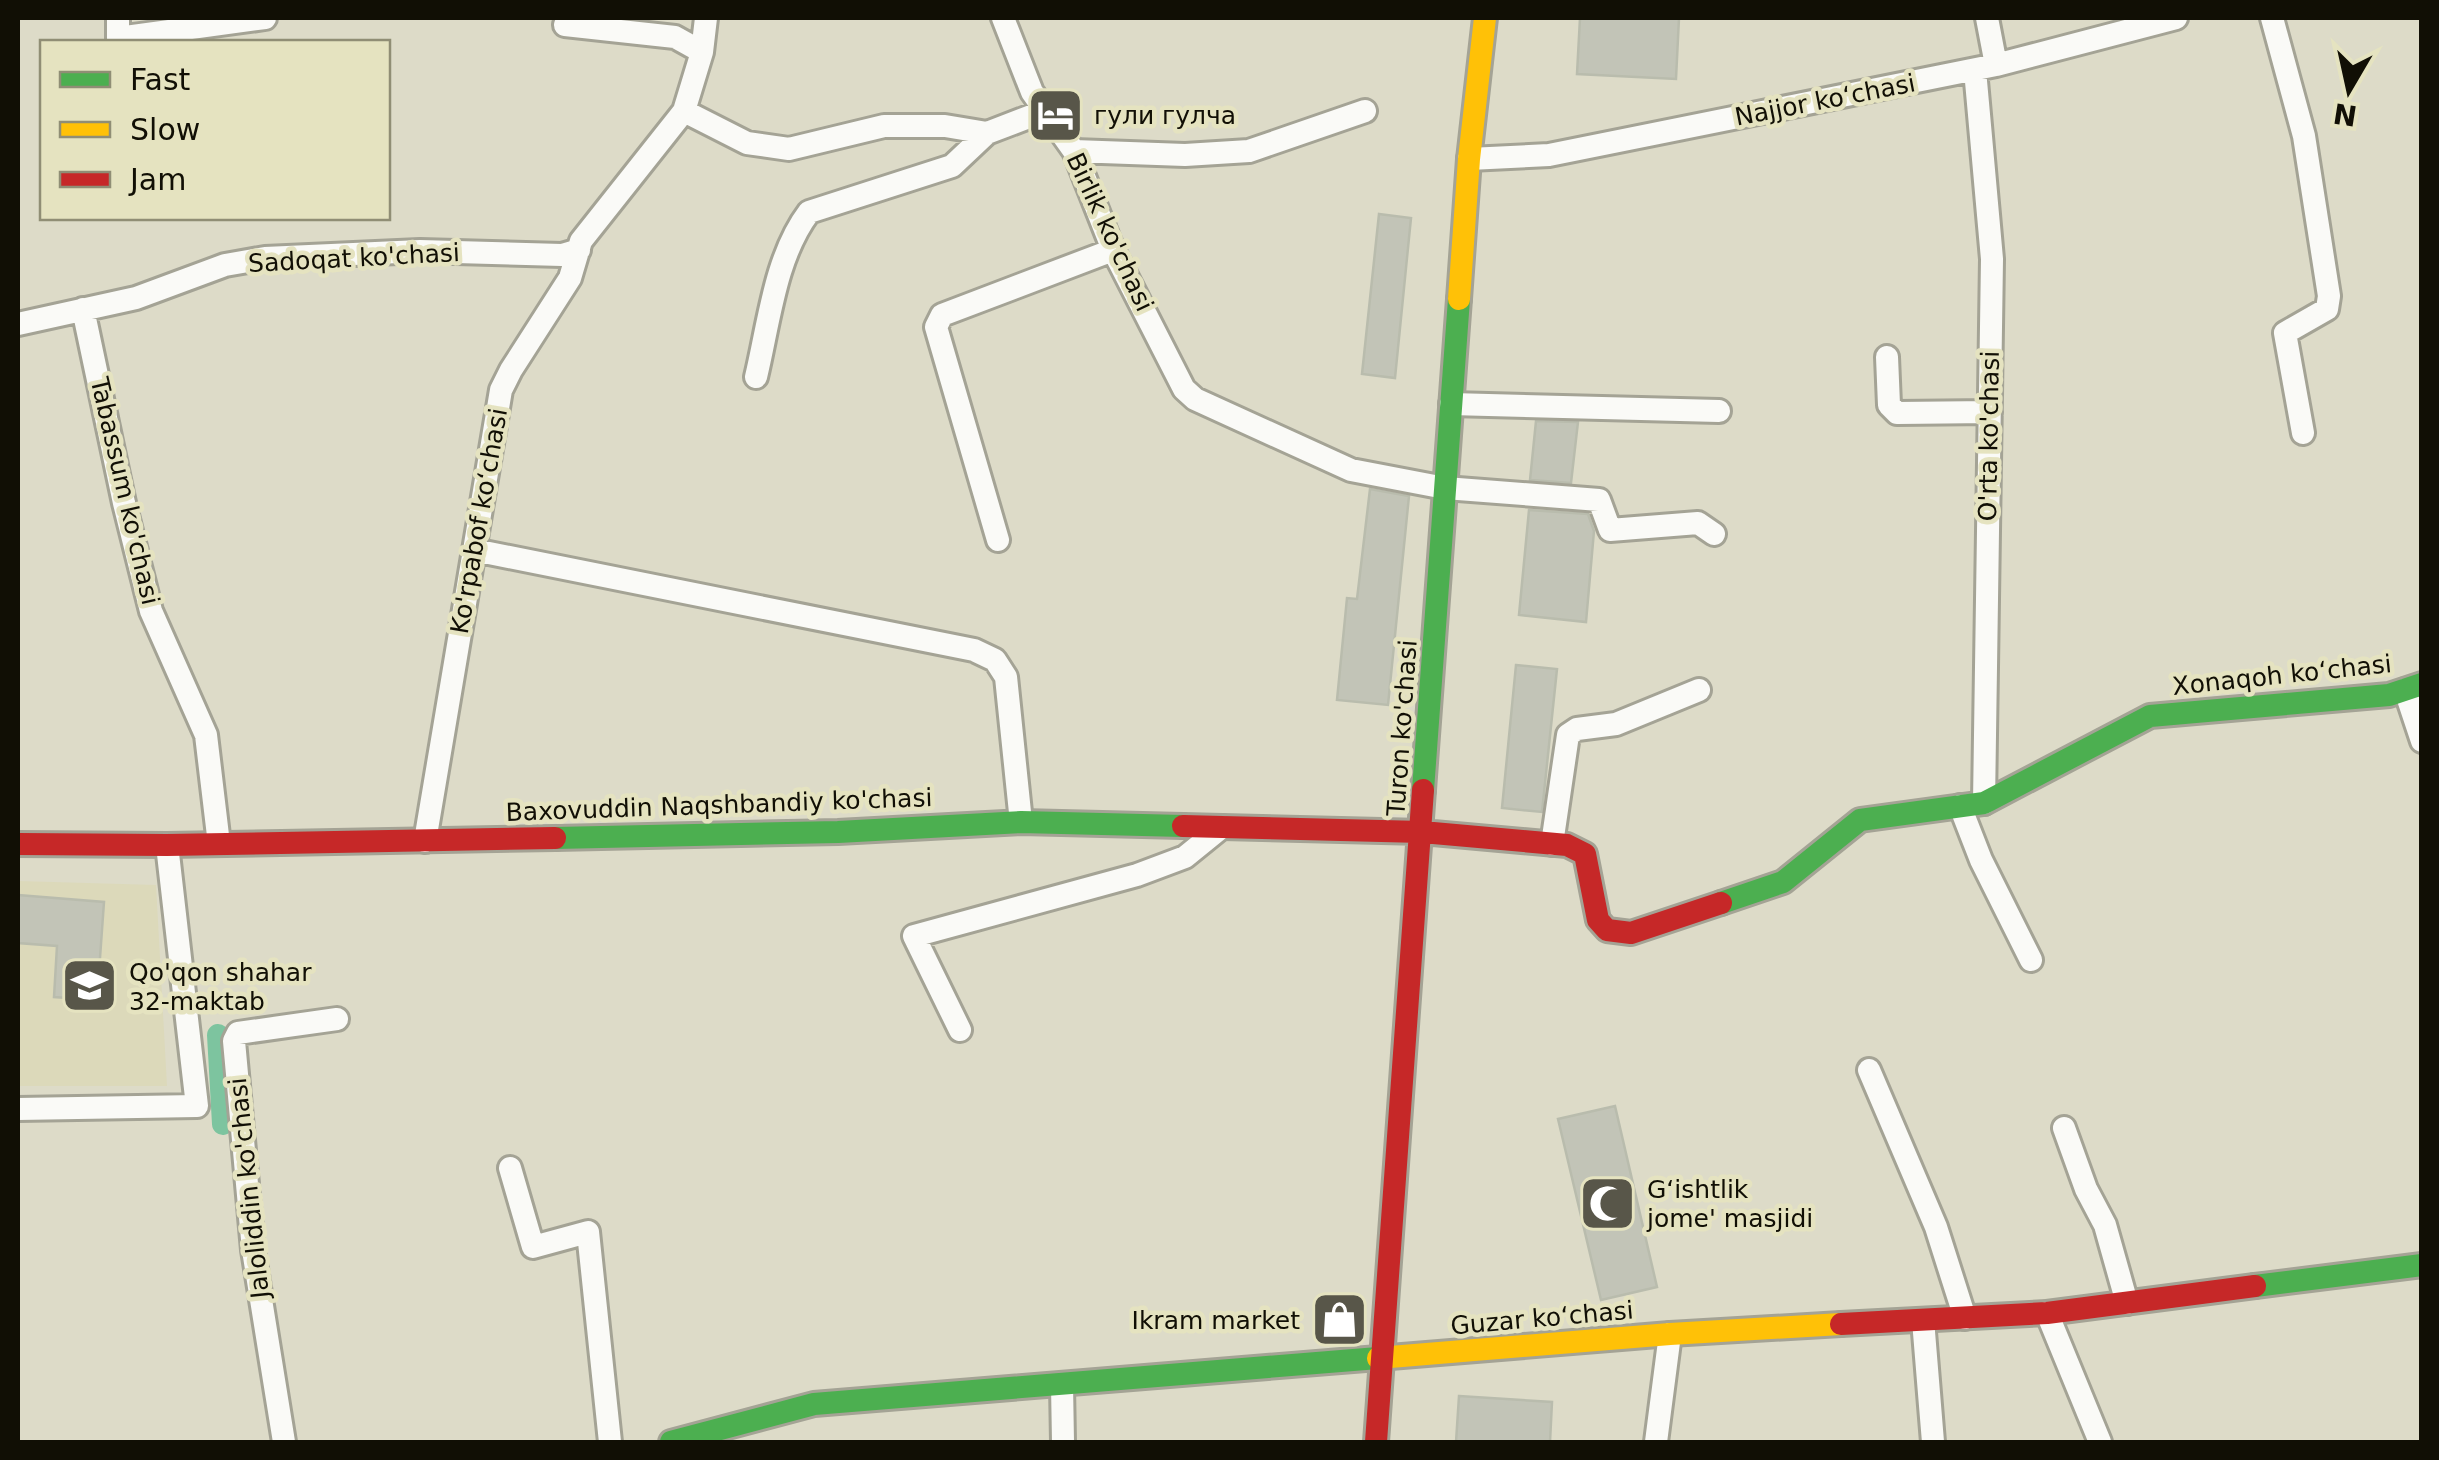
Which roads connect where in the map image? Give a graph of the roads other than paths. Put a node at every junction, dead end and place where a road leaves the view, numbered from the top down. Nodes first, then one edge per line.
1 (118, 18) edge
2 (264, 18) edge
3 (706, 18) edge
4 (1004, 18) edge
5 (1486, 18) edge
6 (1988, 18) edge
7 (2176, 18) edge
8 (2272, 18) edge
9 (565, 26) dead end
10 (702, 52) junction
11 (1986, 67) junction
12 (1047, 110) junction
13 (684, 111) junction
14 (1366, 111) dead end
15 (987, 132) junction
16 (1074, 150) junction
17 (1469, 159) junction
18 (578, 250) junction
19 (1113, 250) junction
20 (83, 308) junction
21 (18, 324) edge
22 (1888, 357) dead end
23 (756, 377) dead end
24 (1451, 404) junction
25 (1719, 411) dead end
26 (1990, 412) junction
27 (2303, 433) dead end
28 (1446, 488) junction
29 (1714, 534) dead end
30 (998, 540) dead end
31 (474, 550) junction
32 (2413, 687) edge
33 (1699, 690) dead end
34 (2422, 742) edge
35 (1984, 803) junction
36 (1960, 806) junction
37 (1022, 822) junction
38 (1222, 827) junction
39 (1422, 832) junction
40 (425, 841) junction
41 (18, 844) edge
42 (219, 844) junction
43 (1552, 844) junction
44 (168, 845) junction
45 (2031, 960) dead end
46 (337, 1019) dead end
47 (960, 1030) dead end
48 (1869, 1070) dead end
49 (18, 1109) edge
50 (2064, 1128) dead end
51 (510, 1168) dead end
52 (2422, 1265) edge
53 (2126, 1303) junction
54 (2047, 1313) junction
55 (1965, 1318) junction
56 (1923, 1320) junction
57 (1670, 1334) junction
58 (1383, 1359) junction
59 (1062, 1385) junction
60 (735, 1434) edge
61 (284, 1442) edge
62 (610, 1442) edge
63 (672, 1442) edge
64 (1064, 1442) edge
65 (1376, 1442) edge
66 (1656, 1442) edge
67 (1933, 1442) edge
68 (2100, 1442) edge

1 - 2 street
3 - 10 street, Ko'rpabof koʻchasi
4 - 12 street, Birlik ko'chasi
5 - 17 main road, Turon ko'chasi
6 - 11 street, O'rta ko'chasi
7 - 11 street, Najjor koʻchasi
8 - 27 street
9 - 10 street
10 - 13 street, Ko'rpabof koʻchasi
11 - 17 street, Najjor koʻchasi
11 - 26 street, O'rta ko'chasi
12 - 15 street
12 - 16 street, Birlik ko'chasi
13 - 15 street
13 - 18 street, Ko'rpabof koʻchasi
14 - 16 street
15 - 23 street
16 - 19 street, Birlik ko'chasi
17 - 24 main road, Turon ko'chasi
18 - 20 street, Sadoqat ko'chasi
18 - 31 street, Ko'rpabof koʻchasi
19 - 28 street, Birlik ko'chasi
19 - 30 street
20 - 21 street, Sadoqat ko'chasi
20 - 42 street, Tabassum ko'chasi
22 - 26 street
24 - 25 street
24 - 28 main road, Turon ko'chasi
26 - 35 street, O'rta ko'chasi
28 - 29 street, Birlik ko'chasi
28 - 39 main road, Turon ko'chasi
31 - 37 street
31 - 40 street, Ko'rpabof koʻchasi
32 - 34 street
32 - 35 main road, Xonaqoh koʻchasi
33 - 43 street
35 - 36 main road, Xonaqoh koʻchasi
36 - 43 main road, Xonaqoh koʻchasi
36 - 45 street
37 - 38 main road, Baxovuddin Naqshbandiy ko'chasi
37 - 40 main road, Baxovuddin Naqshbandiy ko'chasi
38 - 39 main road, Baxovuddin Naqshbandiy ko'chasi
38 - 47 street
39 - 43 main road, Xonaqoh koʻchasi
39 - 58 main road, Turon ko'chasi
40 - 42 main road, Baxovuddin Naqshbandiy ko'chasi
41 - 44 main road, Baxovuddin Naqshbandiy ko'chasi
42 - 44 main road, Baxovuddin Naqshbandiy ko'chasi
44 - 49 street, Jaloliddin ko'chasi
46 - 61 street, Jaloliddin ko'chasi
48 - 55 street
50 - 53 street
51 - 62 street
52 - 53 main road, Guzar koʻchasi
53 - 54 main road, Guzar koʻchasi
54 - 55 main road, Guzar koʻchasi
54 - 68 street
55 - 56 main road, Guzar koʻchasi
56 - 57 main road, Guzar koʻchasi
56 - 67 street
57 - 58 main road, Guzar koʻchasi
57 - 66 street
58 - 59 main road, Guzar koʻchasi
58 - 65 main road, Turon ko'chasi
59 - 60 main road, Guzar koʻchasi
59 - 64 street
60 - 63 main road, Guzar koʻchasi

